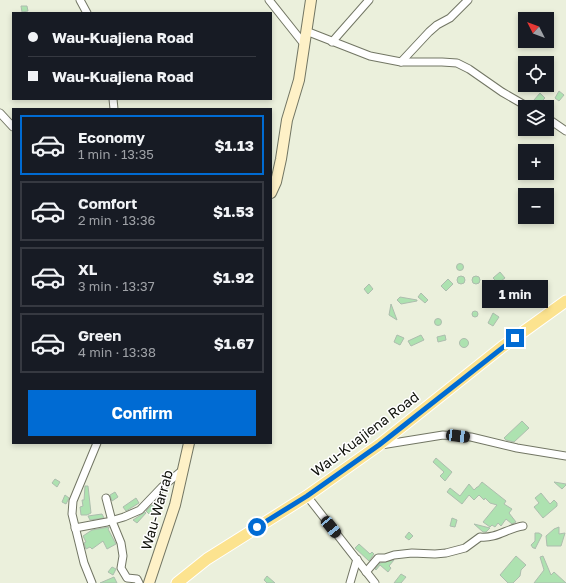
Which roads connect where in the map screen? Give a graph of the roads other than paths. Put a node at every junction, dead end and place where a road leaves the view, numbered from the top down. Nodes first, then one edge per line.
1 (80, 0) edge
2 (269, 0) edge
3 (312, 0) edge
4 (369, 0) edge
5 (468, 0) edge
6 (86, 12) edge
7 (306, 31) junction
8 (332, 42) junction
9 (304, 44) junction
10 (401, 62) junction
11 (518, 101) edge
12 (0, 114) edge
13 (554, 123) edge
14 (12, 126) edge
15 (566, 131) edge
16 (272, 191) edge
17 (566, 301) edge
18 (97, 444) edge
19 (189, 444) edge
20 (379, 445) junction
21 (566, 456) edge
22 (184, 469) junction
23 (307, 496) junction
24 (106, 498) dead end
25 (112, 521) junction
26 (523, 526) dead end
27 (75, 528) junction
28 (357, 559) junction
29 (366, 572) junction
30 (92, 583) edge
31 (139, 583) edge
32 (149, 583) edge
33 (177, 583) edge
34 (350, 583) edge
35 (375, 583) edge

1 - 6 street
2 - 9 street
3 - 7 main road
4 - 8 street
5 - 10 street
7 - 8 street
7 - 9 main road
8 - 10 street
9 - 16 main road
10 - 11 street
12 - 14 street
13 - 15 street
17 - 20 main road, Wau-Kuajiena Road
18 - 27 street
19 - 22 main road, Wau-Warrab
20 - 21 street
20 - 23 main road, Wau-Kuajiena Road
22 - 25 street
22 - 32 main road, Wau-Warrab
23 - 28 street
23 - 33 main road, Wau-Kuajiena Road
24 - 25 street
25 - 27 street
25 - 31 street
26 - 29 street
27 - 30 street
28 - 29 street
28 - 34 street
29 - 35 street

